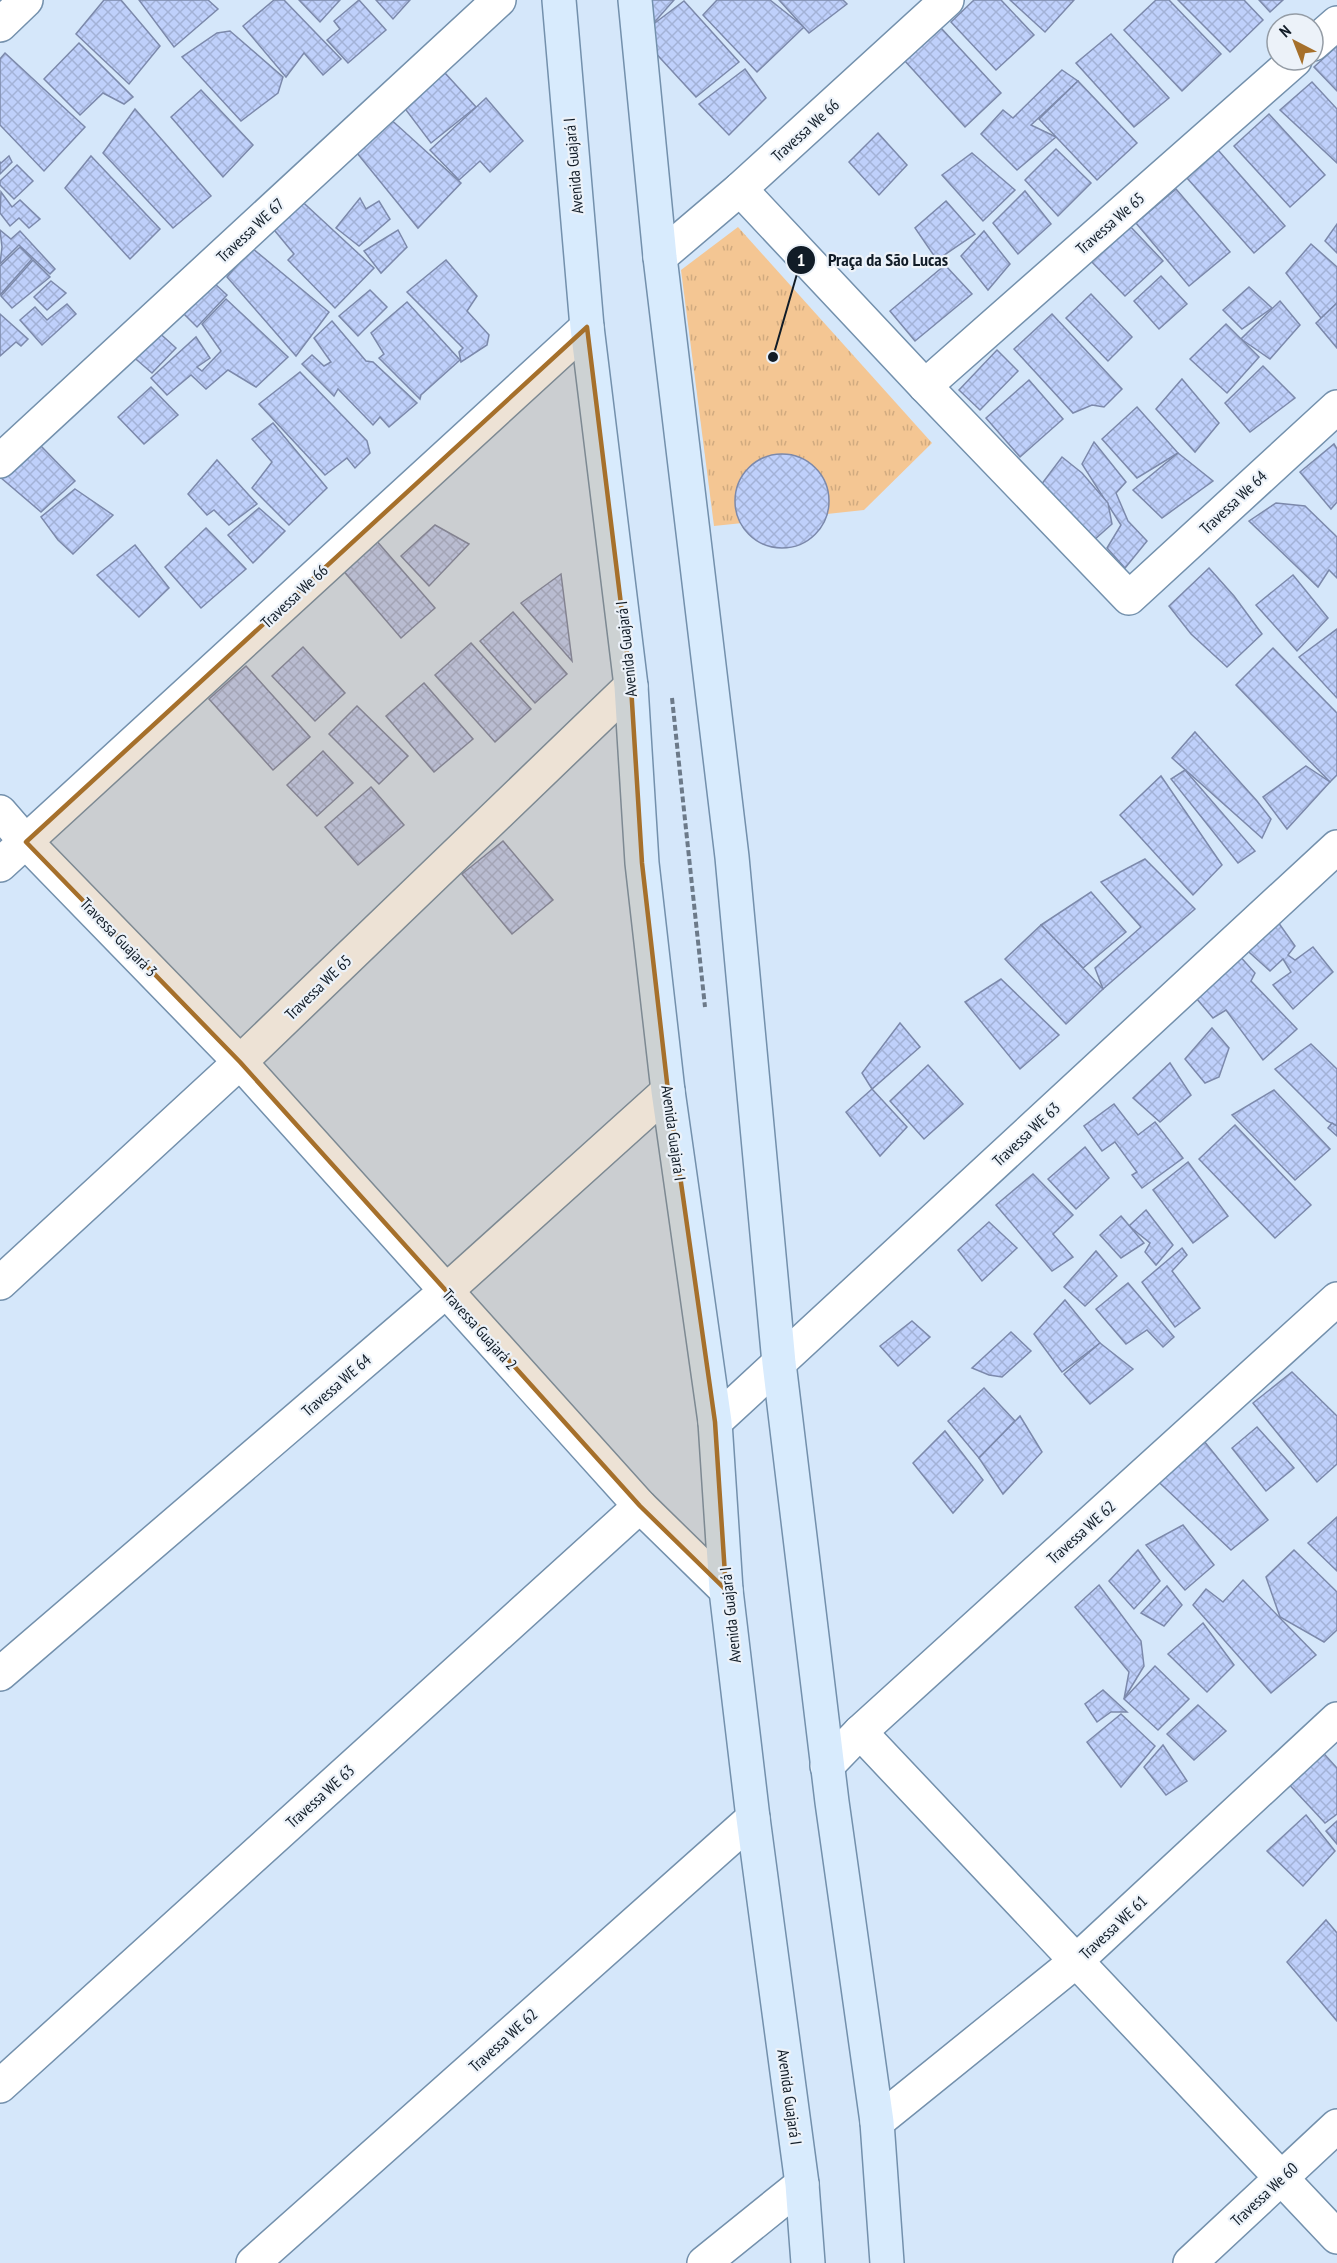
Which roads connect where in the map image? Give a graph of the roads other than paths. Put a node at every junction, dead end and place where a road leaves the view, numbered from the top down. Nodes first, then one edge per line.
1 (26, 0) edge
2 (500, 0) edge
3 (559, 0) edge
4 (635, 0) edge
5 (947, 0) edge
6 (1337, 23) edge
7 (0, 25) edge
8 (1325, 34) edge
9 (1281, 72) edge
10 (741, 189) junction
11 (660, 257) junction
12 (587, 327) junction
13 (925, 386) junction
14 (1337, 406) edge
15 (0, 461) edge
16 (631, 686) junction
17 (0, 812) edge
18 (26, 842) junction
19 (1337, 847) edge
20 (0, 865) edge
21 (240, 1062) junction
22 (668, 1091) junction
23 (0, 1283) edge
24 (446, 1291) junction
25 (1337, 1299) edge
26 (778, 1363) junction
27 (715, 1422) junction
28 (640, 1506) junction
29 (726, 1590) junction
30 (0, 1674) edge
31 (1337, 1719) edge
32 (861, 1732) junction
33 (827, 1766) junction
34 (753, 1818) junction
35 (1075, 1962) junction
36 (0, 2085) edge
37 (877, 2122) junction
38 (1337, 2126) edge
39 (1280, 2179) junction
40 (802, 2184) junction
41 (1337, 2237) edge
42 (254, 2263) edge
43 (704, 2263) edge
44 (808, 2263) edge
45 (887, 2263) edge
46 (1190, 2263) edge

1 - 7 street
2 - 15 street, Travessa WE 67
3 - 12 main road, Avenida Guajará I
4 - 11 main road
5 - 10 street, Travessa We 66
6 - 8 street
9 - 13 street, Travessa We 65
10 - 11 street, Travessa We 66
10 - 13 street
11 - 26 main road
12 - 16 main road, Avenida Guajará I
12 - 18 street, Travessa We 66
13 - 14 street, Travessa We 64
16 - 21 street, Travessa WE 65
16 - 22 main road, Avenida Guajará I
17 - 18 street, Travessa Guajará 3
18 - 20 street, Travessa We 66
18 - 21 street, Travessa Guajará 3
19 - 26 street, Travessa WE 63
21 - 23 street, Travessa WE 65
21 - 24 street, Travessa Guajará 2
22 - 24 street, Travessa WE 64
22 - 27 main road, Avenida Guajará I
24 - 28 street, Travessa Guajará 2
24 - 30 street, Travessa WE 64
25 - 32 street, Travessa WE 62
26 - 27 street, Travessa WE 63
26 - 33 main road
27 - 29 main road, Avenida Guajará I
28 - 29 street, Travessa Guajará 2
28 - 36 street, Travessa WE 63
29 - 34 main road, Avenida Guajará I
31 - 35 street, Travessa WE 61
32 - 33 street, Travessa WE 62
32 - 35 street
33 - 37 main road
34 - 40 main road, Avenida Guajará I
34 - 42 street, Travessa WE 62
35 - 37 street, Travessa WE 61
35 - 39 street
37 - 45 main road
38 - 39 street, Travessa We 60
39 - 41 street
39 - 46 street, Travessa We 60
40 - 43 street
40 - 44 main road, Avenida Guajará I

